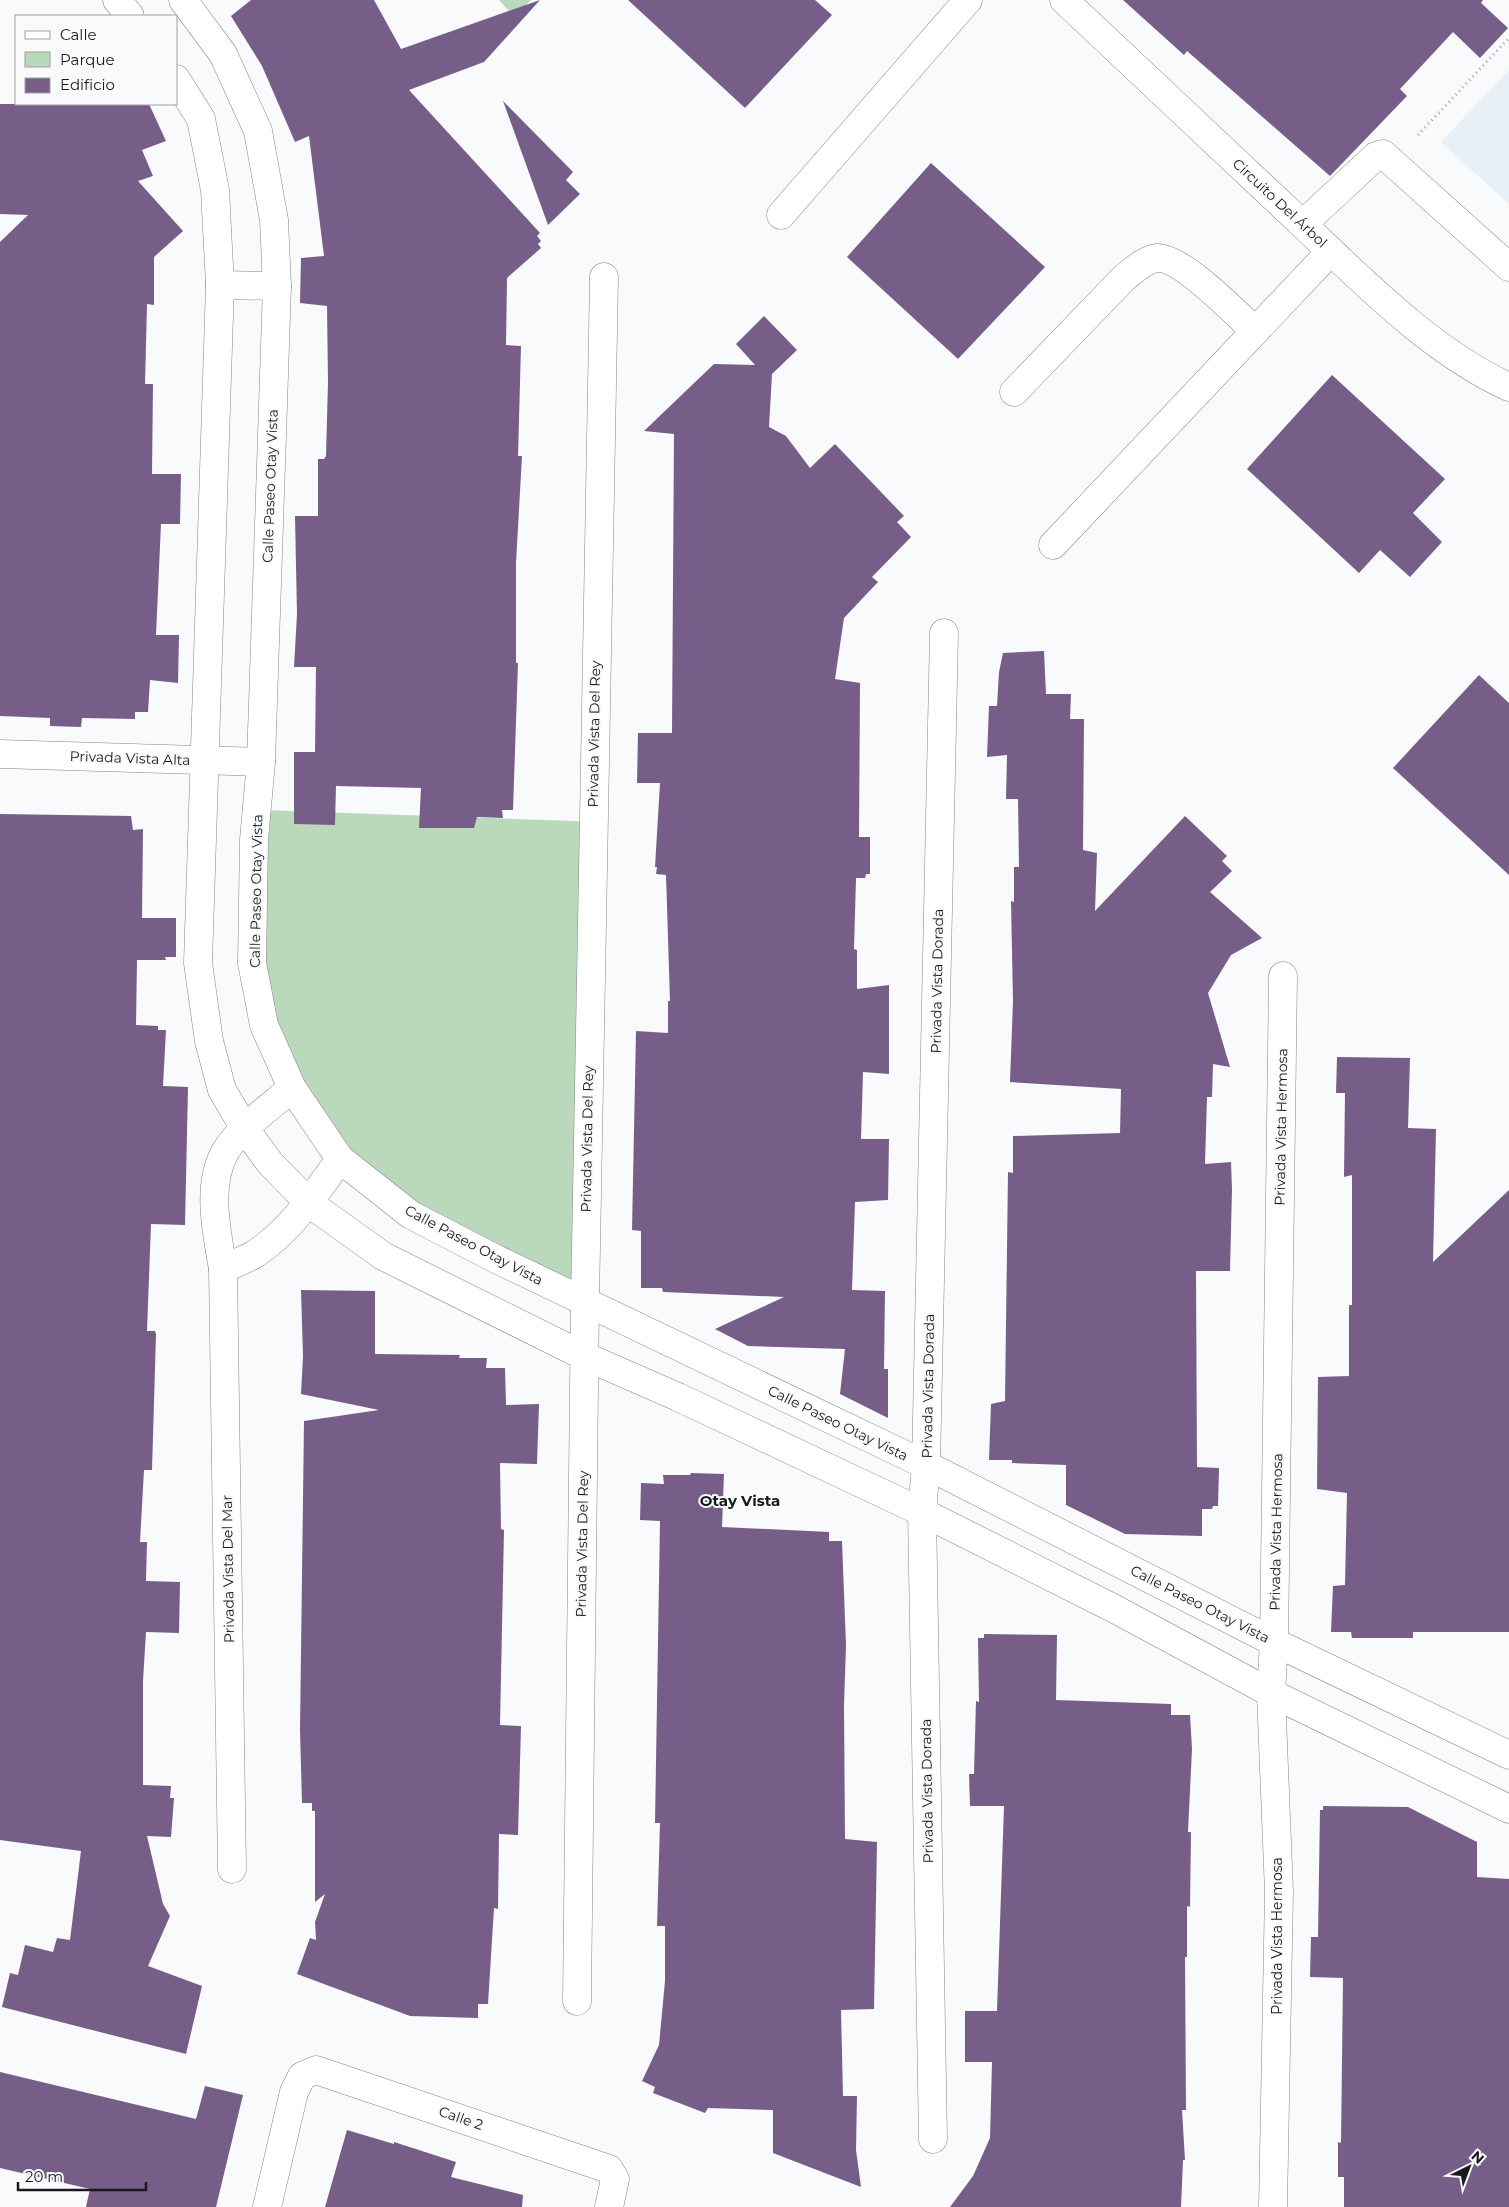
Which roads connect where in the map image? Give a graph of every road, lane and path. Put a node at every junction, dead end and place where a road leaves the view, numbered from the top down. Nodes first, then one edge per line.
1 (117, 0) edge
2 (183, 0) edge
3 (968, 0) edge
4 (1064, 0) edge
5 (129, 15) edge
6 (1509, 38) edge
7 (178, 81) edge
8 (1394, 161) junction
9 (781, 215) dead end
10 (1302, 224) junction
11 (1332, 251) junction
12 (1509, 267) edge
13 (604, 277) dead end
14 (220, 285) junction
15 (277, 286) junction
16 (1255, 331) junction
17 (1509, 387) edge
18 (1014, 392) dead end
19 (1053, 545) dead end
20 (944, 633) dead end
21 (0, 754) edge
22 (203, 760) junction
23 (261, 762) junction
24 (1283, 976) dead end
25 (292, 1088) junction
26 (245, 1129) junction
27 (340, 1159) junction
28 (309, 1202) junction
29 (223, 1269) junction
30 (584, 1301) junction
31 (584, 1356) junction
32 (926, 1466) junction
33 (922, 1512) junction
34 (1274, 1642) junction
35 (1271, 1693) junction
36 (1509, 1755) edge
37 (1509, 1809) edge
38 (232, 1869) dead end
39 (577, 2001) dead end
40 (933, 2139) dead end
41 (267, 2207) edge
42 (609, 2207) edge
43 (1273, 2207) edge

1 - 5 street
2 - 15 street, Calle Paseo Otay Vista
3 - 9 street
4 - 10 street, Circuito Del Árbol
6 - 8 path
7 - 14 street
8 - 10 street
8 - 12 street
10 - 11 street, Circuito Del Árbol
11 - 16 street
11 - 17 street, Circuito Del Árbol
13 - 30 street, Privada Vista Del Rey
14 - 15 street
14 - 22 street
15 - 23 street, Calle Paseo Otay Vista
16 - 18 street
16 - 19 street
20 - 32 street, Privada Vista Dorada
21 - 22 street, Privada Vista Alta
22 - 23 street, Privada Vista Alta
22 - 26 street
23 - 25 street, Calle Paseo Otay Vista
24 - 34 street, Privada Vista Hermosa
25 - 26 street, Privada Vista Del Mar
25 - 27 street, Calle Paseo Otay Vista
26 - 28 street
26 - 29 street, Privada Vista Del Mar
27 - 28 street
27 - 30 street, Calle Paseo Otay Vista
28 - 29 street
28 - 31 street
29 - 38 street, Privada Vista Del Mar
30 - 31 street, Privada Vista Del Rey
30 - 32 street, Calle Paseo Otay Vista
31 - 33 street
31 - 39 street, Privada Vista Del Rey
32 - 33 street, Privada Vista Dorada
32 - 34 street, Calle Paseo Otay Vista
33 - 35 street
33 - 40 street, Privada Vista Dorada
34 - 35 street, Privada Vista Hermosa
34 - 36 street, Calle Paseo Otay Vista
35 - 37 street
35 - 43 street, Privada Vista Hermosa
41 - 42 street, Calle 2

